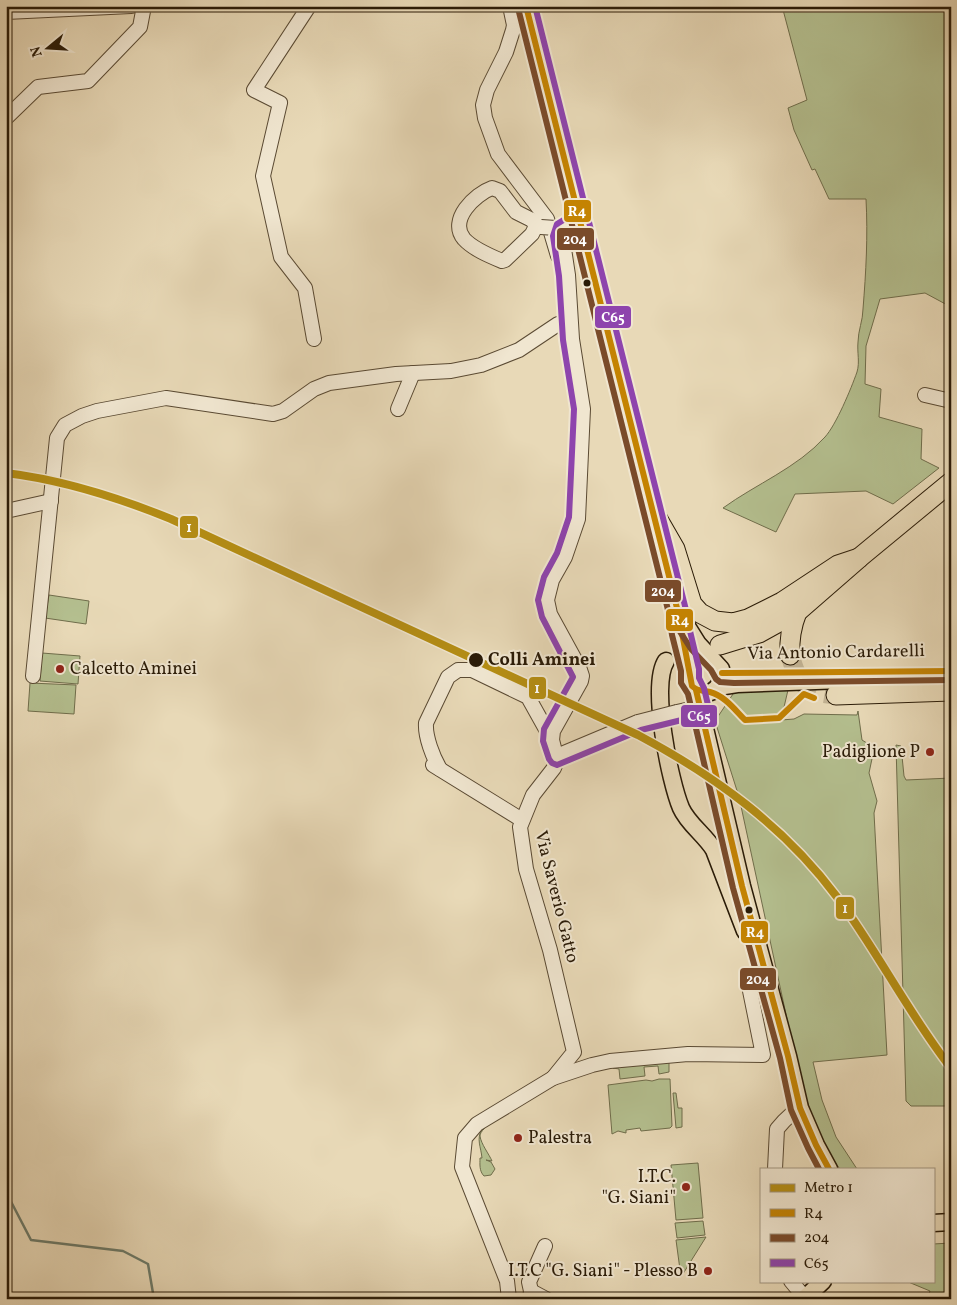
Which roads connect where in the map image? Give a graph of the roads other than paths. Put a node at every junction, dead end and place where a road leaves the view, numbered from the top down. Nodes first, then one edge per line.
1 (131, 6) edge
2 (144, 6) edge
3 (309, 6) edge
4 (510, 6) edge
5 (526, 6) edge
6 (6, 12) edge
7 (6, 118) edge
8 (580, 222) junction
9 (538, 226) junction
10 (560, 228) junction
11 (568, 275) junction
12 (570, 321) junction
13 (314, 339) dead end
14 (413, 373) junction
15 (925, 395) dead end
16 (951, 401) edge
17 (398, 410) dead end
18 (951, 482) edge
19 (52, 501) junction
20 (652, 508) junction
21 (6, 511) edge
22 (859, 558) junction
23 (678, 612) junction
24 (797, 612) junction
25 (790, 655) tunnel mouth
26 (666, 662) dead end
27 (718, 667) junction
28 (690, 670) junction
29 (951, 671) edge
30 (33, 676) dead end
31 (951, 676) edge
32 (696, 690) junction
33 (951, 692) edge
34 (836, 695) tunnel mouth
35 (699, 707) junction
36 (552, 740) junction
37 (557, 756) junction
38 (426, 761) dead end
39 (440, 769) junction
40 (522, 820) junction
41 (758, 947) junction
42 (765, 972) junction
43 (553, 1078) junction
44 (800, 1107) junction
45 (776, 1168) edge
46 (828, 1168) edge
47 (951, 1222) edge
48 (934, 1223) edge
49 (545, 1246) dead end
50 (792, 1282) edge
51 (796, 1282) edge
52 (822, 1282) edge
53 (530, 1295) edge
54 (806, 1297) edge
55 (509, 1299) edge
56 (546, 1299) edge

1 - 6 street
2 - 7 street
3 - 13 street
4 - 11 street
5 - 8 main road
8 - 10 street
8 - 20 main road
9 - 9 street
9 - 10 street, bridge
10 - 11 street
11 - 12 street
12 - 14 street
12 - 36 street
14 - 17 street
14 - 19 street
15 - 16 street
18 - 22 highway
19 - 21 street
19 - 30 street
20 - 22 highway
20 - 23 main road
22 - 24 highway
23 - 27 main road
23 - 28 main road
24 - 25 highway
24 - 27 highway
26 - 41 main road
27 - 28 main road
27 - 29 main road, Via Antonio Cardarelli
27 - 31 main road, Via Antonio Cardarelli
27 - 32 main road
28 - 32 main road
32 - 35 main road
33 - 34 highway
35 - 37 street, bridge
35 - 41 main road
36 - 37 street
36 - 39 street
37 - 40 street, Via Saverio Gatto
38 - 39 street
39 - 40 street
40 - 43 street, Via Saverio Gatto
41 - 42 main road
42 - 43 street
42 - 44 main road
43 - 55 street
44 - 45 street
44 - 46 main road
47 - 48 main road
49 - 53 street
50 - 54 street
51 - 54 street
52 - 54 main road
53 - 56 street

